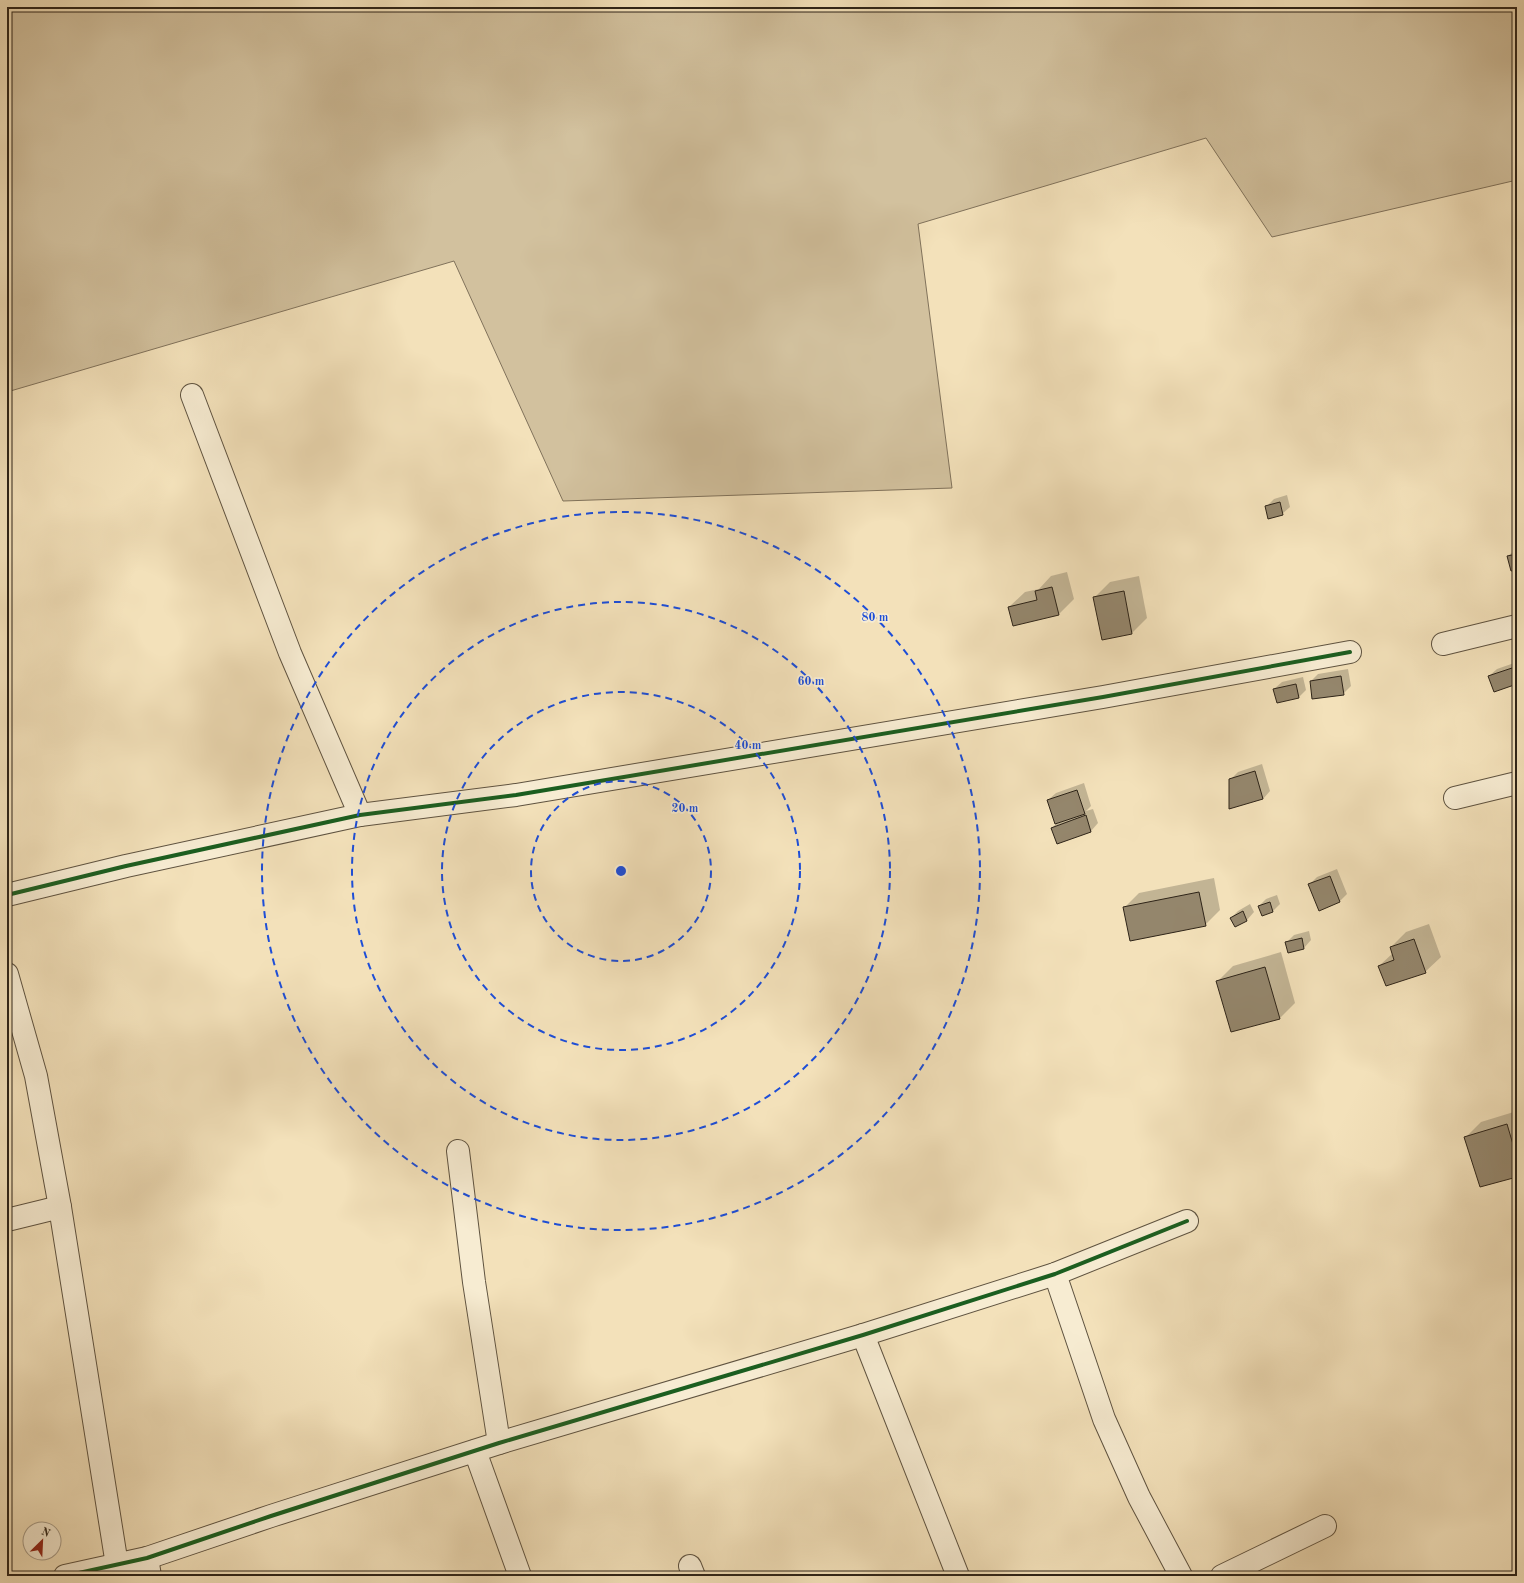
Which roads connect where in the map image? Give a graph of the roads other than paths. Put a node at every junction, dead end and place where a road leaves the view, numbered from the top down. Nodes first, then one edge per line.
1 (192, 395) dead end
2 (1517, 626) edge
3 (1443, 644) dead end
4 (1350, 652) dead end
5 (1517, 783) edge
6 (1455, 798) dead end
7 (360, 815) junction
8 (7, 895) edge
9 (7, 974) edge
10 (458, 1151) dead end
11 (60, 1207) junction
12 (7, 1220) edge
13 (1187, 1222) dead end
14 (1055, 1274) junction
15 (863, 1335) junction
16 (499, 1443) junction
17 (475, 1451) junction
18 (1325, 1526) dead end
19 (117, 1565) junction
20 (149, 1567) edge
21 (65, 1576) edge
22 (520, 1576) edge
23 (958, 1576) edge
24 (1181, 1576) edge
25 (1222, 1576) edge

1 - 7 street
2 - 3 street
4 - 7 street
5 - 6 street
7 - 8 street
9 - 11 street
10 - 16 street
11 - 12 street
11 - 19 street
13 - 14 street
14 - 15 street
14 - 24 street
15 - 16 street
15 - 23 street
16 - 17 street
17 - 20 street
17 - 22 street
18 - 25 street
19 - 20 street
19 - 21 street

